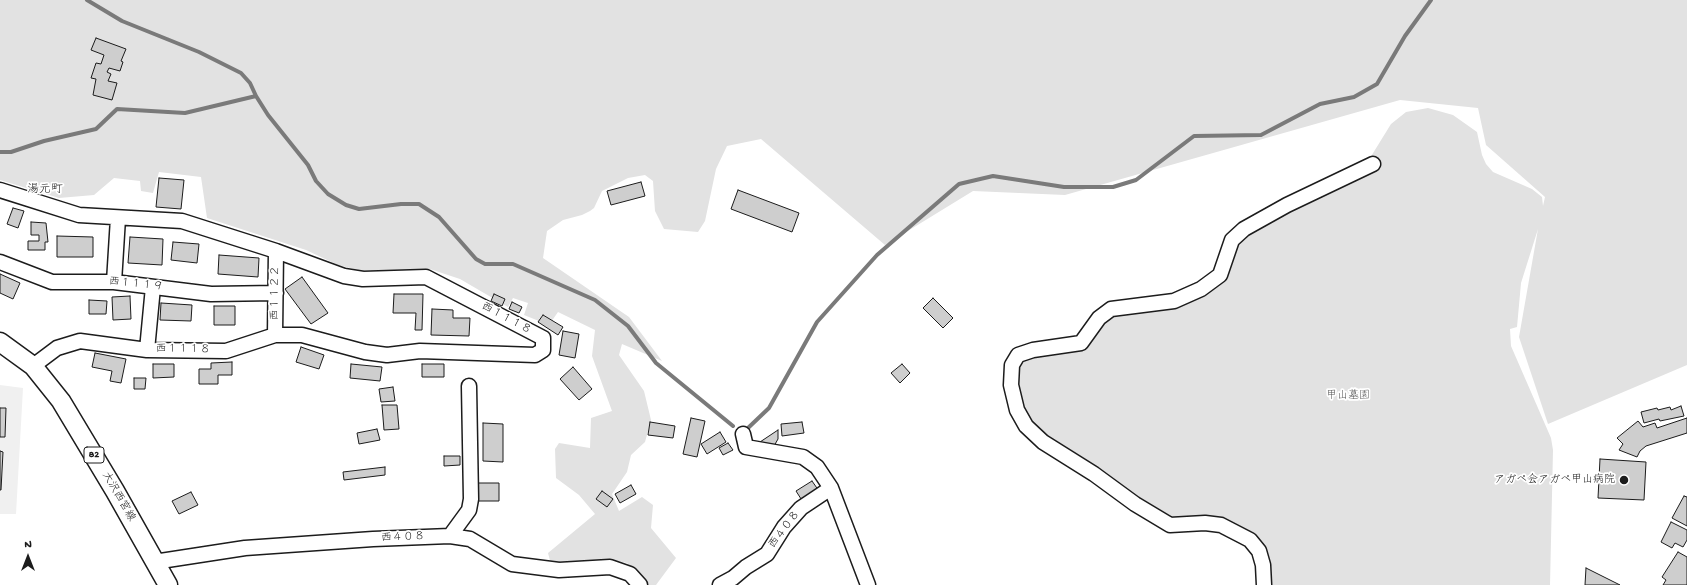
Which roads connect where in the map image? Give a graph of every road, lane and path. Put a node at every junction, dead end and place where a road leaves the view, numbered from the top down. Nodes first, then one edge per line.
1 (1373, 164) dead end
2 (0, 190) edge
3 (118, 218) junction
4 (276, 251) junction
5 (0, 262) edge
6 (114, 282) junction
7 (153, 287) junction
8 (276, 293) junction
9 (275, 335) junction
10 (0, 342) edge
11 (147, 350) junction
12 (33, 366) junction
13 (469, 386) dead end
14 (742, 434) dead end
15 (830, 488) junction
16 (450, 536) junction
17 (154, 562) junction
18 (168, 585) edge
19 (640, 585) edge
20 (720, 585) edge
21 (868, 585) edge
22 (1264, 585) edge

1 - 22 street
2 - 3 street, 西１１１８
3 - 4 street, 西１１１８
3 - 6 street
4 - 8 street, 西１１２２
4 - 9 street, 西１１１８
5 - 6 street, 西１１１９
6 - 7 street, 西１１１９
7 - 8 street, 西１１１９
7 - 11 street
8 - 9 street, 西１１２２
9 - 11 street, 西１１１８
10 - 12 main road, 大沢西宮線 / 82
11 - 12 street, 西１１１８
12 - 17 main road, 大沢西宮線 / 82
13 - 16 street
14 - 15 street
15 - 20 street, 西４０８
15 - 21 street
16 - 17 street, 西４０８
16 - 19 street, 西４０８
17 - 18 main road, 大沢西宮線 / 82

